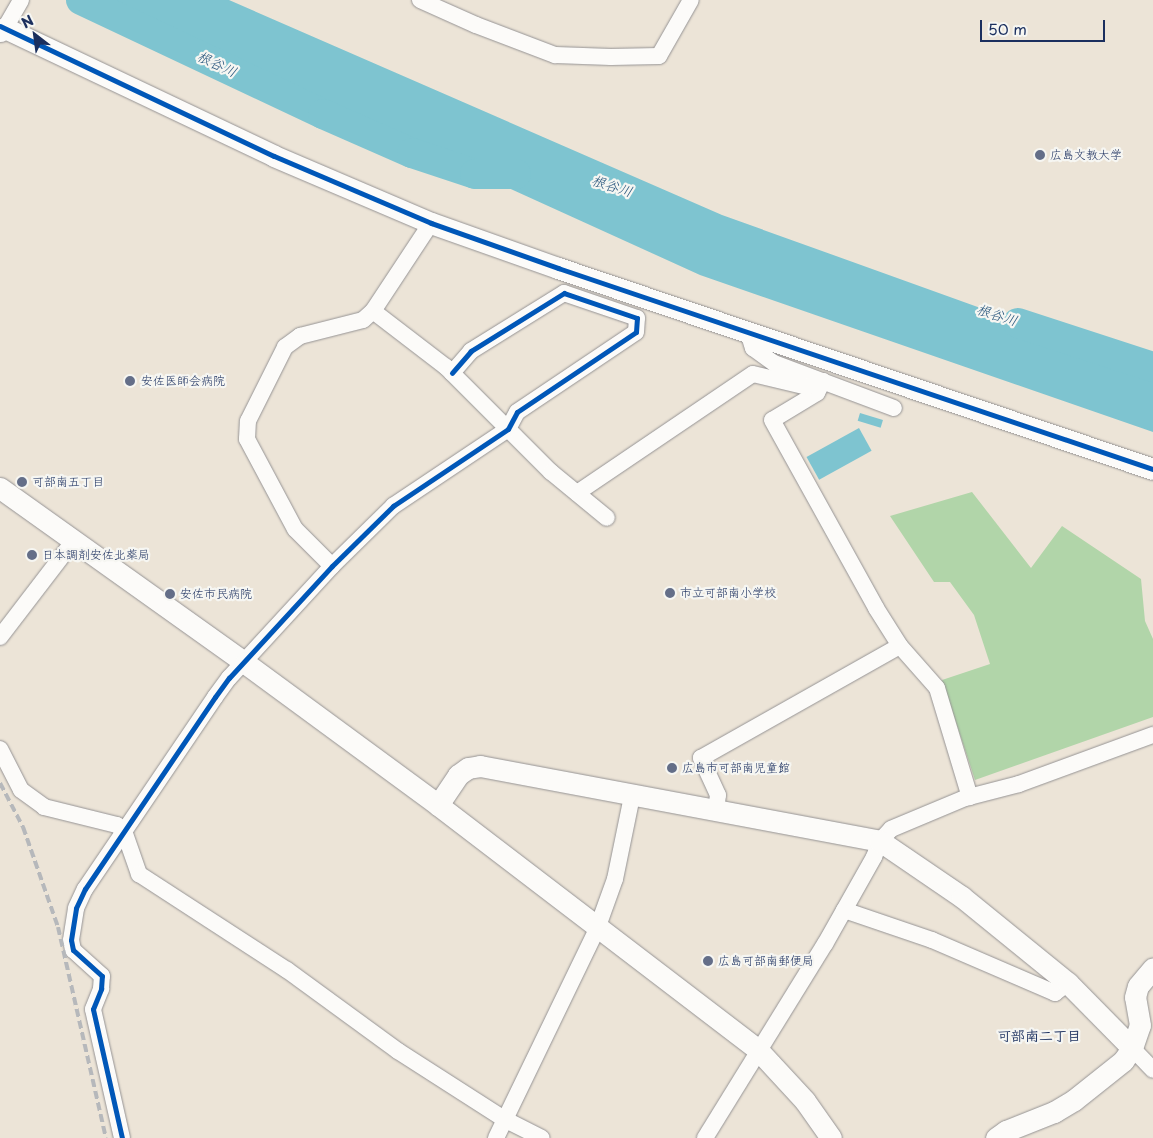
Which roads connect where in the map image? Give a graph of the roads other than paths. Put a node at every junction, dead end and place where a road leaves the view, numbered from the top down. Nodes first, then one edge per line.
1 (420, 0) edge
2 (691, 0) edge
3 (20, 4) edge
4 (1, 28) edge
5 (431, 223) junction
6 (373, 311) junction
7 (748, 332) junction
8 (452, 373) junction
9 (823, 381) junction
10 (894, 408) dead end
11 (508, 429) junction
12 (1153, 469) edge
13 (0, 488) edge
14 (577, 493) junction
15 (607, 518) dead end
16 (73, 542) junction
17 (332, 566) junction
18 (0, 637) edge
19 (900, 646) junction
20 (245, 663) junction
21 (1153, 735) edge
22 (0, 749) edge
23 (632, 796) junction
24 (970, 797) junction
25 (438, 805) junction
26 (716, 811) junction
27 (124, 831) junction
28 (880, 841) junction
29 (844, 910) junction
30 (597, 929) junction
31 (1153, 968) edge
32 (1068, 983) junction
33 (1132, 1048) junction
34 (758, 1050) junction
35 (1153, 1070) edge
36 (504, 1119) junction
37 (122, 1138) edge
38 (496, 1138) edge
39 (542, 1138) edge
40 (705, 1138) edge
41 (831, 1138) edge
42 (996, 1138) edge

1 - 2 street
3 - 4 street
4 - 5 street
5 - 6 street
5 - 7 street
6 - 8 street
6 - 17 street
7 - 9 street
7 - 12 street
8 - 11 street
8 - 11 street
9 - 10 street
9 - 14 street
9 - 19 street
11 - 14 street
11 - 17 street
13 - 16 street
14 - 15 street
16 - 18 street
16 - 20 street
17 - 20 street
19 - 24 street
19 - 26 street
20 - 25 street
20 - 27 street
21 - 24 street
22 - 27 street
23 - 25 street
23 - 26 street
23 - 30 street
24 - 28 street
25 - 30 street
26 - 28 street
27 - 36 street
27 - 37 street
28 - 29 street
28 - 32 street
29 - 32 street
29 - 34 street
30 - 34 street
30 - 36 street
31 - 33 street
32 - 33 street
33 - 35 street
33 - 42 street
34 - 40 street
34 - 41 street
36 - 38 street
36 - 39 street

